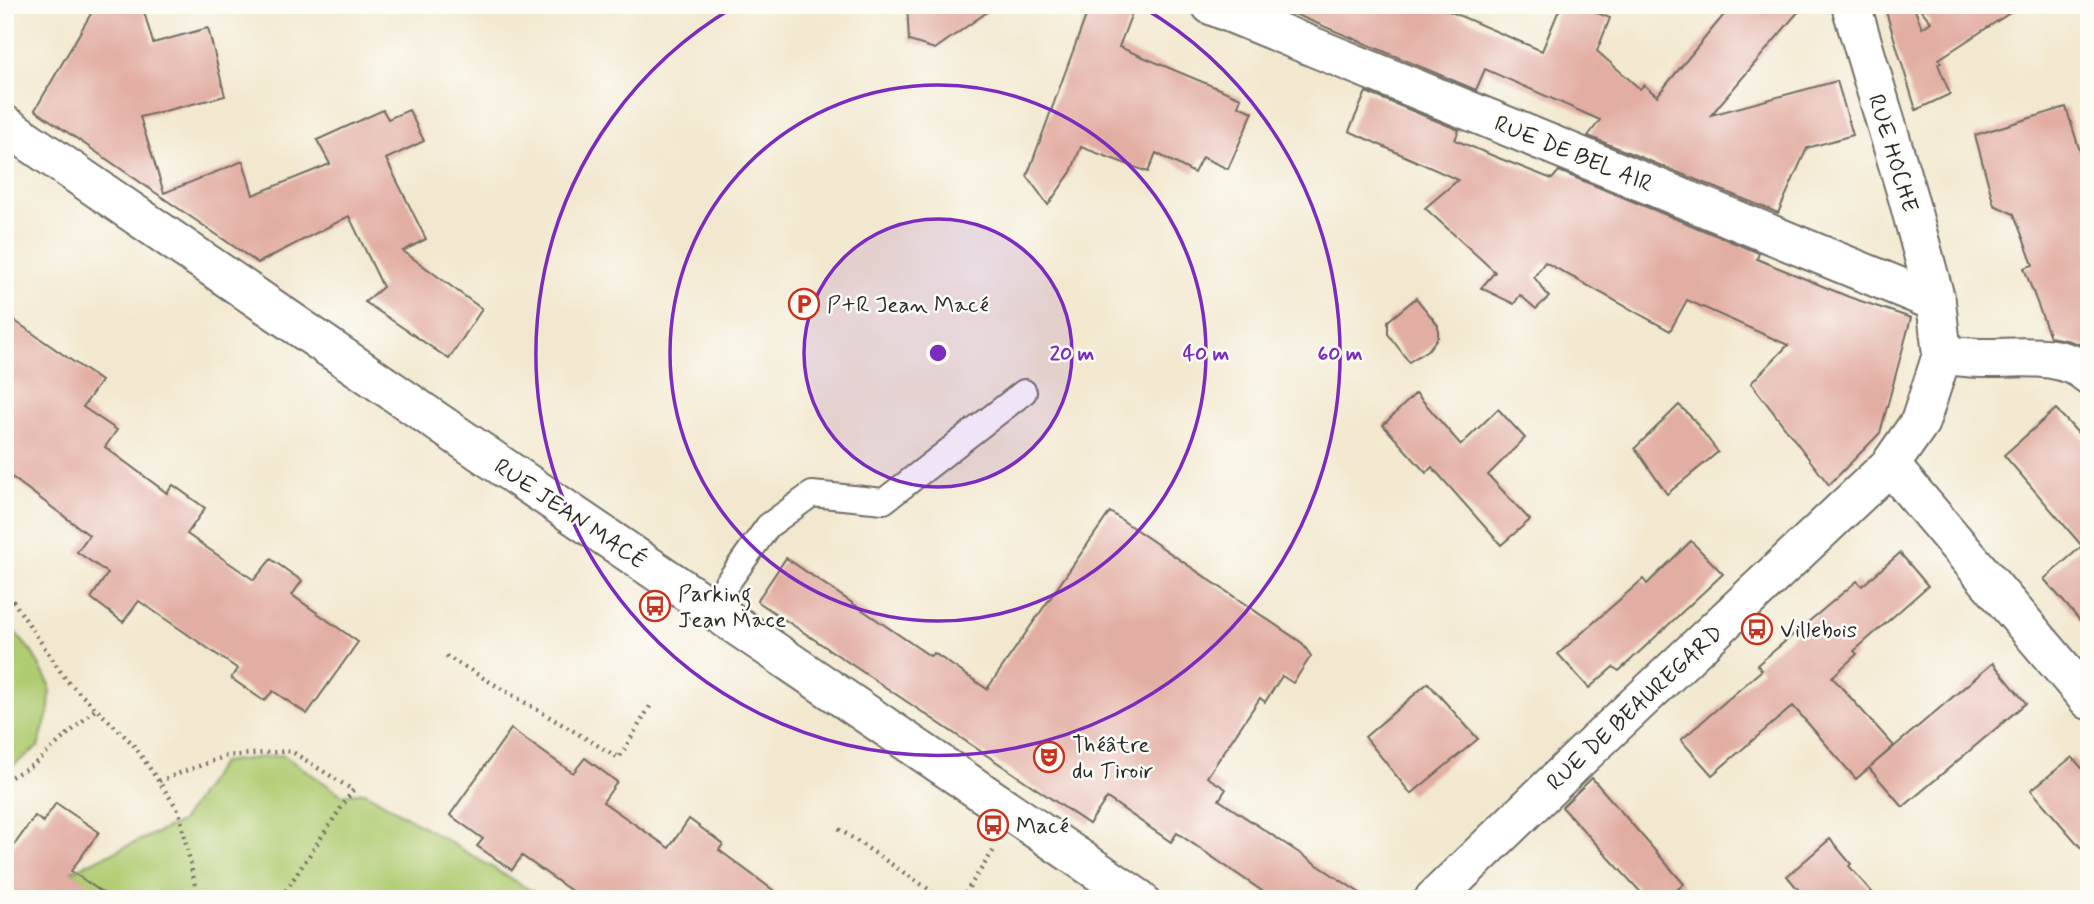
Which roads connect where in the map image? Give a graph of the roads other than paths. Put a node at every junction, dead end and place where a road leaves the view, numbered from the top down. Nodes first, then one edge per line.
1 (1211, 5) edge
2 (1851, 5) edge
3 (5, 125) edge
4 (1936, 302) junction
5 (1942, 355) junction
6 (2089, 375) edge
7 (1024, 392) dead end
8 (1890, 465) junction
9 (710, 607) junction
10 (2089, 700) edge
11 (1139, 899) edge
12 (1434, 899) edge

1 - 4 street, RUE DE BEL AIR
2 - 4 street, RUE HOCHE
3 - 9 street, RUE JEAN MACÉ
4 - 5 street, RUE DE BEAUREGARD
5 - 6 street
5 - 8 street, RUE DE BEAUREGARD
7 - 9 lane
8 - 10 street
8 - 12 street, RUE DE BEAUREGARD
9 - 11 street, RUE JEAN MACÉ

